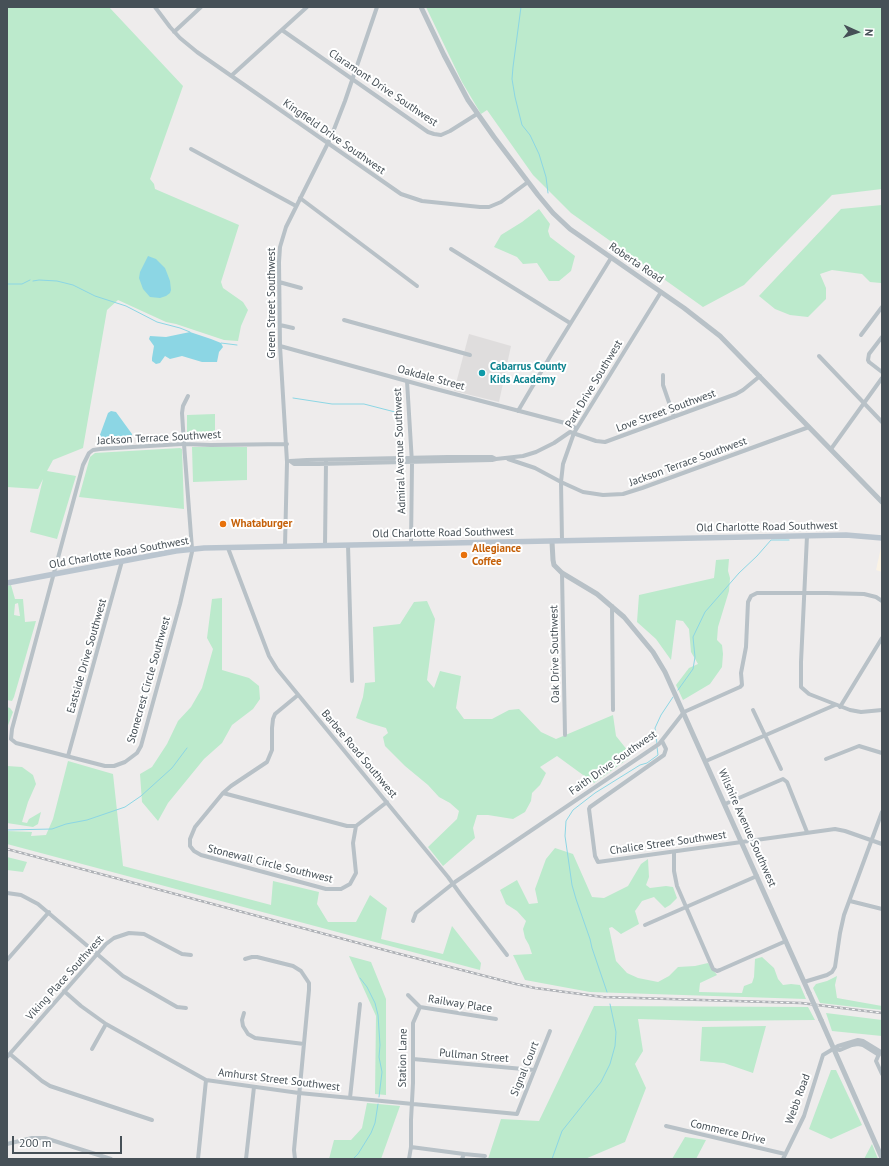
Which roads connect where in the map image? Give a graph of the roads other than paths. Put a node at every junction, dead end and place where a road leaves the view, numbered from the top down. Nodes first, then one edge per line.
1 (155, 7) edge
2 (201, 7) edge
3 (306, 7) edge
4 (377, 7) edge
5 (421, 7) edge
6 (282, 30) junction
7 (174, 32) junction
8 (231, 76) junction
9 (352, 79) junction
10 (478, 114) junction
11 (328, 143) junction
12 (191, 149) dead end
13 (528, 182) junction
14 (300, 198) junction
15 (296, 206) junction
16 (451, 249) dead end
17 (611, 258) junction
18 (279, 282) junction
19 (417, 286) dead end
20 (301, 288) dead end
21 (661, 292) junction
22 (882, 307) edge
23 (344, 320) dead end
24 (570, 323) junction
25 (280, 324) junction
26 (293, 328) dead end
27 (861, 335) dead end
28 (882, 337) edge
29 (280, 346) junction
30 (470, 355) dead end
31 (819, 356) dead end
32 (882, 372) edge
33 (663, 375) dead end
34 (760, 376) junction
35 (882, 378) edge
36 (406, 381) junction
37 (188, 396) dead end
38 (864, 403) junction
39 (518, 410) junction
40 (674, 417) junction
41 (882, 422) edge
42 (810, 427) junction
43 (576, 428) junction
44 (574, 433) junction
45 (184, 444) junction
46 (287, 444) junction
47 (831, 449) junction
48 (504, 458) junction
49 (412, 460) junction
50 (289, 462) junction
51 (326, 462) junction
52 (561, 482) junction
53 (882, 502) edge
54 (807, 536) junction
55 (882, 538) edge
56 (562, 541) junction
57 (552, 542) junction
58 (411, 544) junction
59 (348, 545) junction
60 (285, 546) junction
61 (325, 546) junction
62 (228, 548) junction
63 (192, 549) junction
64 (122, 561) junction
65 (562, 573) junction
66 (52, 575) junction
67 (7, 583) edge
68 (804, 592) junction
69 (882, 601) edge
70 (612, 606) junction
71 (882, 638) edge
72 (352, 682) dead end
73 (298, 695) junction
74 (835, 704) junction
75 (840, 706) junction
76 (613, 710) dead end
77 (753, 710) dead end
78 (882, 710) edge
79 (684, 712) junction
80 (564, 735) dead end
81 (765, 735) junction
82 (659, 744) junction
83 (882, 754) edge
84 (68, 756) junction
85 (826, 759) dead end
86 (706, 761) junction
87 (781, 769) dead end
88 (223, 793) junction
89 (387, 802) junction
90 (725, 804) junction
91 (882, 812) edge
92 (356, 826) junction
93 (807, 832) junction
94 (872, 840) junction
95 (742, 842) junction
96 (882, 844) edge
97 (674, 852) junction
98 (757, 876) junction
99 (453, 883) junction
100 (7, 893) edge
101 (850, 901) junction
102 (686, 907) junction
103 (882, 909) edge
104 (49, 912) junction
105 (412, 922) dead end
106 (645, 925) dead end
107 (786, 941) junction
108 (97, 954) junction
109 (191, 955) dead end
110 (507, 955) dead end
111 (245, 959) dead end
112 (7, 960) edge
113 (804, 982) junction
114 (64, 991) junction
115 (408, 995) dead end
116 (360, 1004) dead end
117 (420, 1007) junction
118 (186, 1008) dead end
119 (244, 1014) dead end
120 (496, 1019) dead end
121 (106, 1024) junction
122 (550, 1031) dead end
123 (304, 1044) junction
124 (92, 1049) dead end
125 (834, 1049) junction
126 (880, 1053) edge
127 (10, 1054) junction
128 (7, 1058) edge
129 (413, 1059) junction
130 (534, 1070) junction
131 (882, 1074) edge
132 (206, 1080) junction
133 (254, 1087) junction
134 (299, 1093) junction
135 (350, 1098) junction
136 (411, 1103) junction
137 (517, 1114) joint
138 (152, 1120) dead end
139 (666, 1126) dead end
140 (7, 1144) edge
141 (411, 1147) junction
142 (464, 1154) junction
143 (785, 1154) junction
144 (485, 1156) dead end
145 (882, 1158) edge
146 (111, 1159) edge
147 (198, 1159) edge
148 (246, 1159) edge
149 (295, 1159) edge
150 (409, 1159) edge
151 (462, 1159) edge
152 (783, 1159) edge

1 - 7 street, Kingfield Drive Southwest
2 - 7 street
3 - 6 street
4 - 9 street, Green Street Southwest
5 - 10 street, Roberta Road
6 - 8 street
6 - 9 street, Claramont Drive Southwest
7 - 8 street, Kingfield Drive Southwest
8 - 11 street, Kingfield Drive Southwest
9 - 10 street, Claramont Drive Southwest
9 - 11 street, Green Street Southwest
10 - 13 street, Roberta Road
11 - 13 street, Kingfield Drive Southwest
11 - 14 street, Green Street Southwest
12 - 15 street
13 - 17 street, Roberta Road
14 - 15 street, Green Street Southwest
14 - 19 street
15 - 18 street, Green Street Southwest
16 - 24 street
17 - 21 street, Roberta Road
17 - 24 street
18 - 20 street
18 - 25 street, Green Street Southwest
21 - 34 street, Roberta Road
21 - 43 street, Park Drive Southwest
22 - 27 street
23 - 30 street
24 - 39 street
25 - 26 street
25 - 29 street, Green Street Southwest
28 - 32 street
29 - 36 street, Oakdale Street
29 - 46 street, Green Street Southwest
31 - 38 street
33 - 40 street
34 - 40 street, Love Street Southwest
34 - 42 street, Roberta Road
35 - 38 street
36 - 39 street, Oakdale Street
36 - 49 street, Admiral Avenue Southwest
37 - 45 street, Stonecrest Circle Southwest
38 - 41 street
38 - 47 street
39 - 43 street, Oakdale Street
40 - 44 street, Love Street Southwest
42 - 47 street, Roberta Road
42 - 52 street, Jackson Terrace Southwest
43 - 44 street, Park Drive Southwest
44 - 48 street, Jackson Terrace Southwest
44 - 52 street, Park Drive Southwest
45 - 46 street, Jackson Terrace Southwest
45 - 63 street, Stonecrest Circle Southwest
45 - 66 street, Jackson Terrace Southwest
46 - 50 street, Green Street Southwest
47 - 53 street, Roberta Road
48 - 49 street, Jackson Terrace Southwest
48 - 52 street, Jackson Terrace Southwest
49 - 51 street, Jackson Terrace Southwest
49 - 58 street, Admiral Avenue Southwest
50 - 51 street, Jackson Terrace Southwest
50 - 60 street, Green Street Southwest
51 - 61 street
52 - 56 street, Park Drive Southwest
54 - 55 main road, Old Charlotte Road Southwest
54 - 56 main road, Old Charlotte Road Southwest
54 - 68 street
56 - 57 main road, Old Charlotte Road Southwest
57 - 58 main road, Old Charlotte Road Southwest
57 - 65 street
58 - 59 main road, Old Charlotte Road Southwest
59 - 61 main road, Old Charlotte Road Southwest
59 - 72 street
60 - 61 main road, Old Charlotte Road Southwest
60 - 62 main road, Old Charlotte Road Southwest
62 - 63 main road, Old Charlotte Road Southwest
62 - 73 street, Barbee Road Southwest
63 - 64 main road, Old Charlotte Road Southwest
63 - 84 street, Stonecrest Circle Southwest
64 - 66 main road, Old Charlotte Road Southwest
64 - 84 street, Eastside Drive Southwest
65 - 70 street, Wilshire Avenue Southwest
65 - 80 street, Oak Drive Southwest
66 - 67 main road, Old Charlotte Road Southwest
66 - 84 street, Stonecrest Circle Southwest
68 - 69 street, Faith Drive Southwest
68 - 74 street
68 - 79 street, Faith Drive Southwest
70 - 76 street
70 - 79 street, Wilshire Avenue Southwest
71 - 75 street
73 - 88 street, Stonewall Circle Southwest
73 - 89 street, Barbee Road Southwest
74 - 75 street
74 - 81 street
75 - 78 street
77 - 81 street
79 - 82 street, Faith Drive Southwest
79 - 86 street, Wilshire Avenue Southwest
81 - 86 street
81 - 87 street
82 - 97 street, Chalice Street Southwest
82 - 99 street, Faith Drive Southwest
83 - 85 street
86 - 90 street, Wilshire Avenue Southwest
88 - 92 street
88 - 92 street, Stonewall Circle Southwest
89 - 92 street
89 - 99 street, Barbee Road Southwest
90 - 93 street
90 - 95 street, Wilshire Avenue Southwest
91 - 94 street
93 - 94 street, Chalice Street Southwest
93 - 95 street, Chalice Street Southwest
94 - 96 street, Chalice Street Southwest
94 - 101 street
95 - 97 street, Chalice Street Southwest
95 - 98 street, Wilshire Avenue Southwest
97 - 102 street
98 - 102 street
98 - 107 street, Wilshire Avenue Southwest
99 - 105 street, Faith Drive Southwest
99 - 110 street, Barbee Road Southwest
100 - 104 street
101 - 103 street
101 - 113 street
102 - 106 street
102 - 107 street
104 - 108 street
104 - 112 street
107 - 113 street, Wilshire Avenue Southwest
108 - 109 street, Viking Place Southwest
108 - 114 street, Viking Place Southwest
108 - 118 street
111 - 123 street
113 - 125 street, Wilshire Avenue Southwest, bridge
114 - 121 street, Amhurst Street Southwest
114 - 127 street, Viking Place Southwest
115 - 117 street
116 - 135 street
117 - 120 street, Railway Place
117 - 129 street, Station Lane
119 - 123 street
121 - 124 street
121 - 132 street, Amhurst Street Southwest
122 - 130 street, Signal Court
123 - 134 street
125 - 126 street
125 - 143 street, Webb Road
125 - 145 street, Wilshire Avenue Southwest
126 - 131 street
127 - 128 street, Viking Place Southwest
127 - 138 street
129 - 130 street, Pullman Street
129 - 136 street, Station Lane
130 - 137 street, Signal Court
132 - 133 street, Amhurst Street Southwest
132 - 147 street
133 - 134 street, Amhurst Street Southwest
133 - 148 street
134 - 135 street, Amhurst Street Southwest
134 - 149 street
135 - 136 street, Amhurst Street Southwest
136 - 137 street, Amhurst Street Southwest
136 - 141 street, Station Lane
139 - 143 street, Commerce Drive
140 - 146 street
141 - 142 street
141 - 150 street, Station Lane
142 - 144 street
142 - 151 street
143 - 152 street, Webb Road

